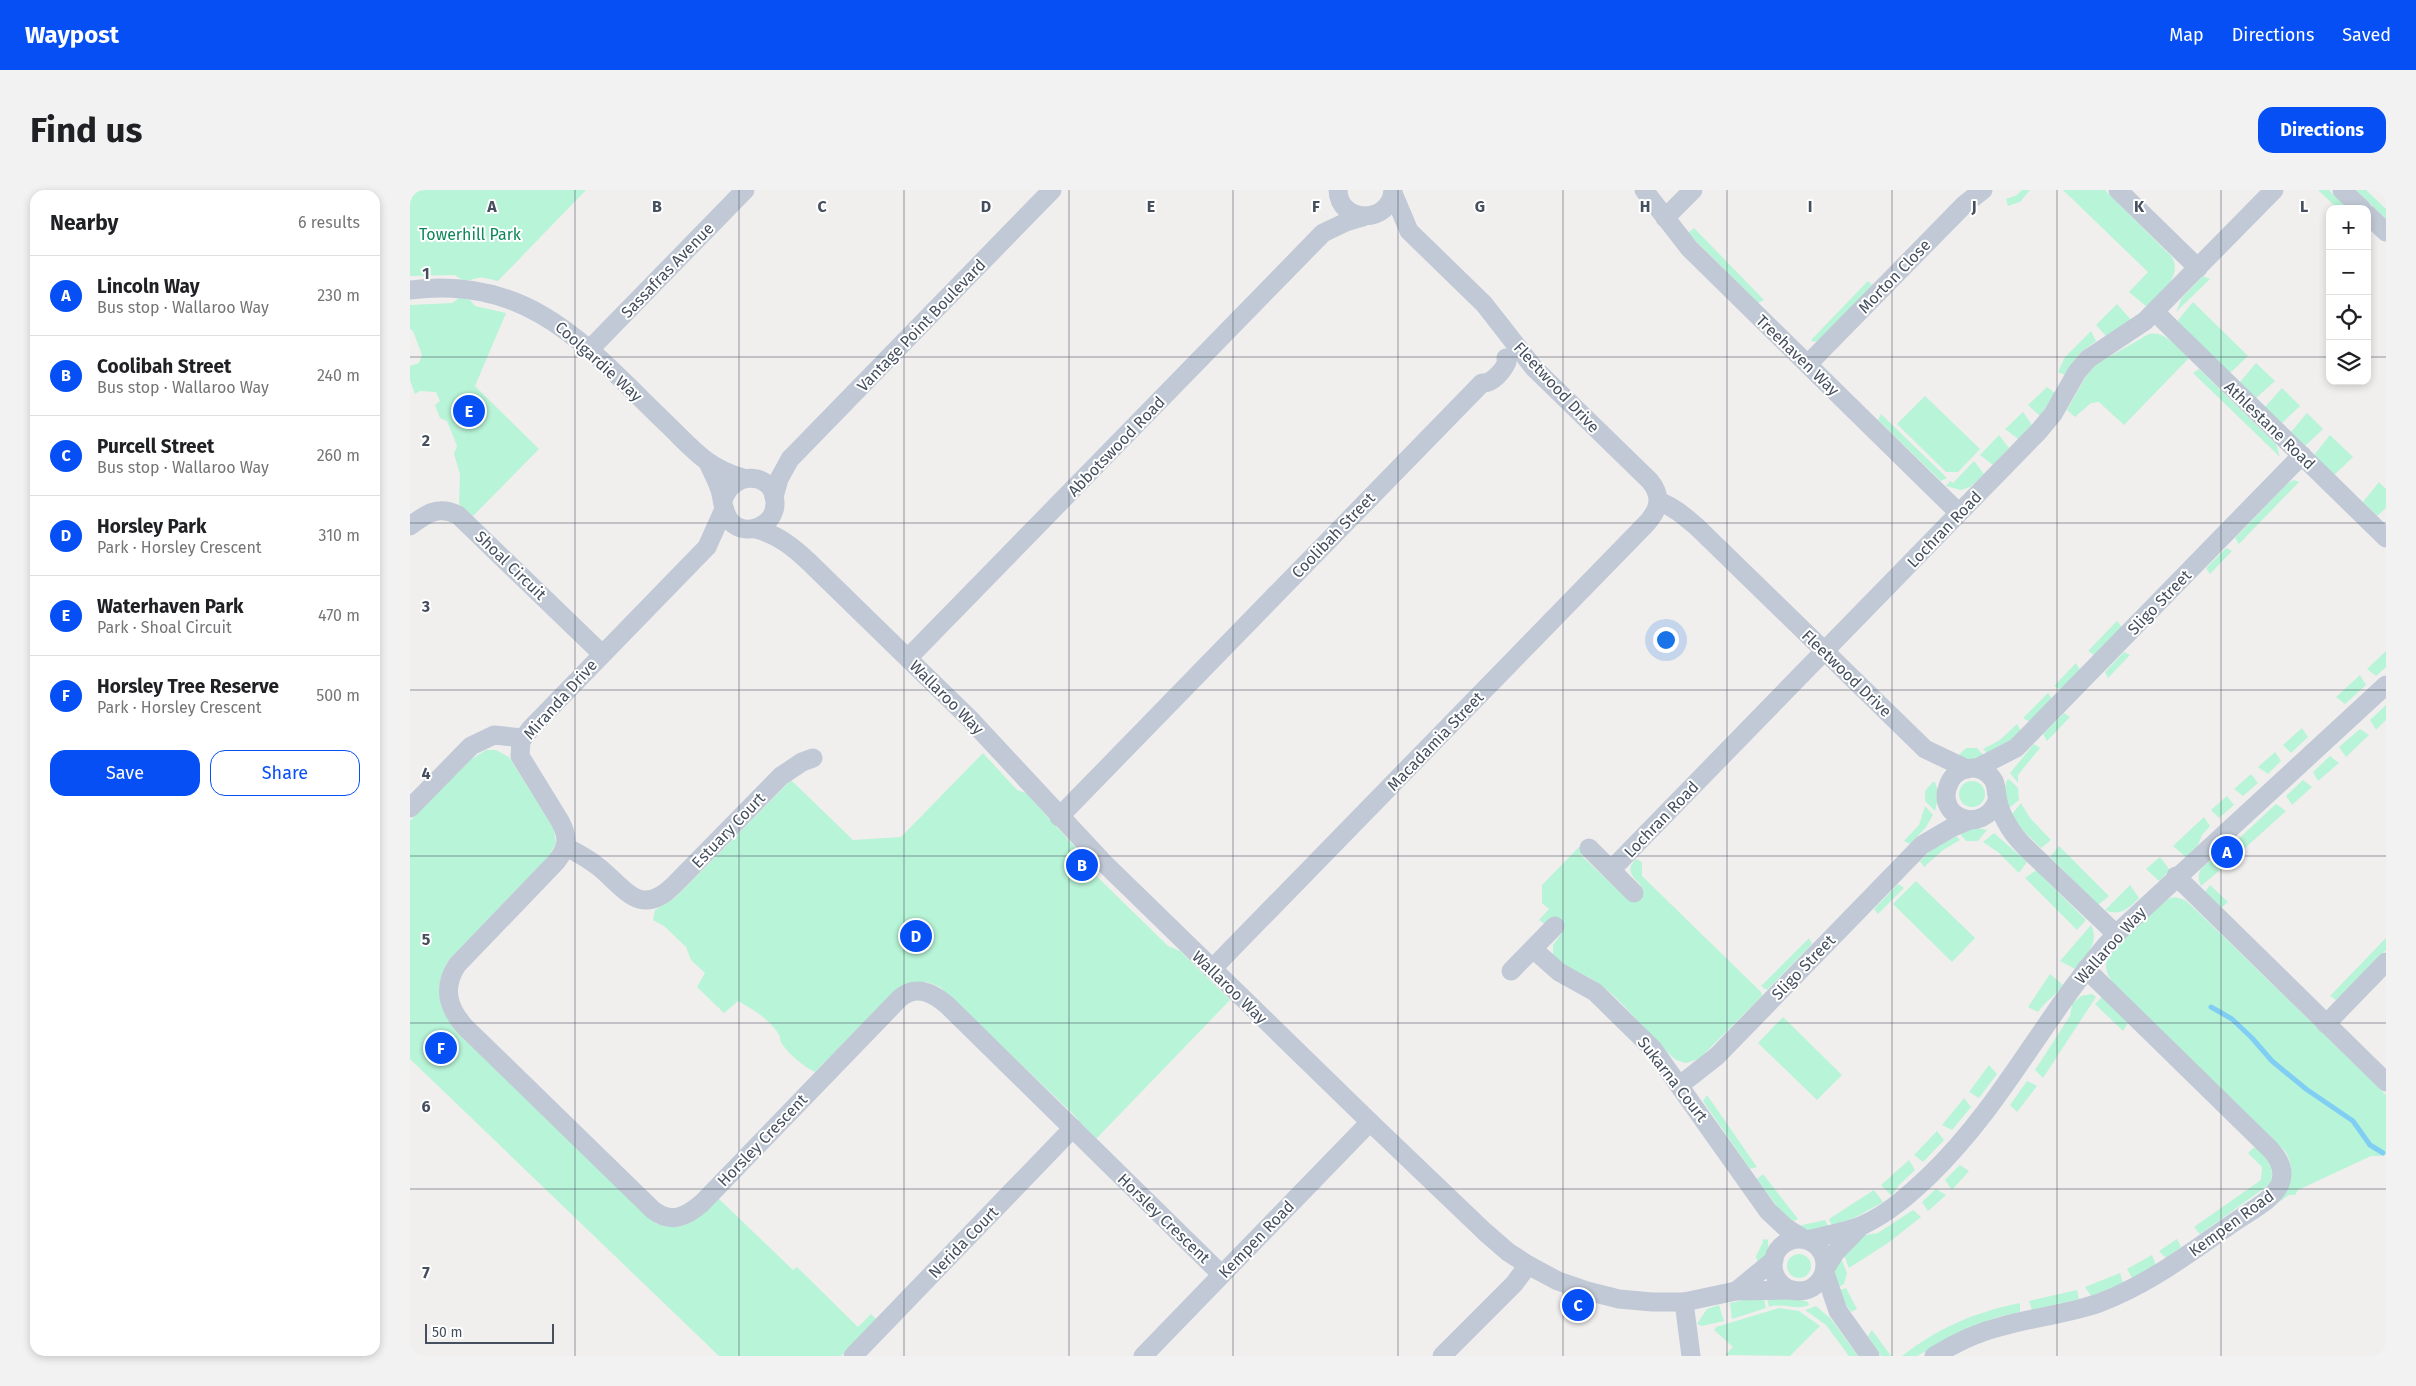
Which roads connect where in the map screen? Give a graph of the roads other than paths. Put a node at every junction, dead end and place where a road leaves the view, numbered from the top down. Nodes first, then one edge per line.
1 (745, 190) edge
2 (1052, 190) edge
3 (1338, 190) edge
4 (1644, 190) edge
5 (1693, 190) edge
6 (1983, 190) edge
7 (2118, 190) edge
8 (2274, 190) edge
9 (2342, 190) edge
10 (1393, 192) edge
11 (2358, 205) edge
12 (1367, 216) junction
13 (1665, 218) junction
14 (2371, 218) edge
15 (1409, 230) junction
16 (2386, 232) edge
17 (1323, 233) junction
18 (2198, 268) junction
19 (410, 290) edge
20 (2155, 312) junction
21 (590, 349) junction
22 (1511, 352) junction
23 (1808, 364) junction
24 (2302, 455) junction
25 (790, 459) junction
26 (709, 465) junction
27 (747, 478) junction
28 (774, 502) junction
29 (724, 505) junction
30 (1657, 506) junction
31 (1959, 513) junction
32 (410, 526) edge
33 (751, 529) junction
34 (2386, 538) edge
35 (790, 544) junction
36 (707, 547) junction
37 (1825, 651) junction
38 (602, 654) junction
39 (908, 658) junction
40 (2386, 685) edge
41 (521, 743) junction
42 (2016, 748) junction
43 (1925, 749) junction
44 (813, 758) dead end
45 (1972, 768) junction
46 (1946, 794) junction
47 (1998, 797) junction
48 (410, 808) edge
49 (1059, 817) junction
50 (1974, 820) junction
51 (2016, 838) junction
52 (1922, 846) junction
53 (566, 847) junction
54 (1588, 848) dead end
55 (1612, 870) junction
56 (2176, 876) junction
57 (1634, 893) dead end
58 (1555, 926) dead end
59 (2116, 934) junction
60 (1533, 949) junction
61 (2386, 962) edge
62 (1212, 969) junction
63 (2086, 969) junction
64 (1512, 971) dead end
65 (2326, 1024) junction
66 (2386, 1082) edge
67 (1680, 1085) junction
68 (1370, 1122) junction
69 (1073, 1128) junction
70 (1768, 1212) junction
71 (1861, 1226) junction
72 (1806, 1240) junction
73 (1774, 1258) junction
74 (1528, 1265) junction
75 (1825, 1271) junction
76 (1221, 1274) junction
77 (1736, 1291) junction
78 (1796, 1291) junction
79 (1684, 1302) junction
80 (1838, 1311) junction
81 (853, 1356) edge
82 (1143, 1356) edge
83 (1442, 1356) edge
84 (1691, 1356) edge
85 (1870, 1356) edge
86 (1931, 1356) edge

1 - 21 street, Sassafras Avenue
2 - 25 street, Vantage Point Boulevard
3 - 12 street, Fleetwood Drive
3 - 17 street, Abbotswood Road
4 - 13 street, Treehaven Way
5 - 13 street
6 - 23 street, Morton Close
7 - 18 street
8 - 18 street, Lochran Road
9 - 11 street
10 - 12 street, Abbotswood Road
10 - 15 street, Fleetwood Drive
12 - 15 street, Fleetwood Drive
12 - 17 street, Abbotswood Road
13 - 23 street, Treehaven Way
14 - 16 street
15 - 22 street, Fleetwood Drive
17 - 39 street, Abbotswood Road
18 - 20 street, Lochran Road
19 - 21 street, Coolgardie Way
20 - 24 street, Athlestane Road
20 - 31 street, Lochran Road
21 - 26 street, Coolgardie Way
22 - 30 street, Fleetwood Drive
22 - 49 street, Coolibah Street
23 - 31 street, Treehaven Way
24 - 34 street, Athlestane Road
24 - 42 street, Sligo Street
25 - 27 street, Vantage Point Boulevard
25 - 28 street, Vantage Point Boulevard
26 - 27 street, Coolgardie Way
26 - 29 street, Coolgardie Way
27 - 28 street
27 - 29 street
28 - 33 street
28 - 35 street, Wallaroo Way
29 - 33 street
29 - 36 street, Miranda Drive
30 - 37 street, Fleetwood Drive
30 - 62 street, Macadamia Street
31 - 37 street, Lochran Road
32 - 38 street, Shoal Circuit
33 - 35 street, Wallaroo Way
33 - 36 street, Miranda Drive
35 - 39 street, Wallaroo Way
36 - 38 street, Miranda Drive
37 - 43 street, Fleetwood Drive
37 - 55 street, Lochran Road
38 - 41 street, Miranda Drive
39 - 49 street, Wallaroo Way
40 - 56 street, Wallaroo Way
41 - 48 street
41 - 53 street, Miranda Drive
42 - 45 street, Sligo Street
42 - 47 street, Sligo Street
43 - 45 street, Fleetwood Drive
43 - 46 street, Fleetwood Drive
44 - 53 street, Estuary Court
45 - 46 street
45 - 47 street
46 - 50 street
46 - 52 street, Sligo Street
47 - 50 street
47 - 51 street
49 - 62 street, Wallaroo Way
50 - 51 street
50 - 52 street, Sligo Street
51 - 59 street
52 - 67 street, Sligo Street
53 - 69 street, Horsley Crescent
54 - 55 street, Lochran Road
55 - 57 street, Lochran Road
56 - 59 street, Wallaroo Way
56 - 65 street
58 - 60 street
59 - 63 street, Wallaroo Way
60 - 64 street
60 - 67 street, Sukarna Court
61 - 65 street
62 - 68 street, Wallaroo Way
63 - 71 street, Wallaroo Way
63 - 86 street, Kempen Road
65 - 66 street
67 - 70 street, Sukarna Court
68 - 74 street, Wallaroo Way
68 - 76 street, Kempen Road
69 - 76 street, Horsley Crescent
69 - 81 street, Nerida Court
70 - 72 street, Sukarna Court
70 - 73 street, Sukarna Court
71 - 72 street, Wallaroo Way
71 - 75 street, Wallaroo Way
72 - 73 street
72 - 75 street
73 - 77 street, Wallaroo Way
73 - 78 street
74 - 79 street, Wallaroo Way
74 - 83 street
75 - 78 street
75 - 80 street
76 - 82 street, Kempen Road
77 - 78 street, Wallaroo Way
77 - 79 street, Wallaroo Way
78 - 80 street
79 - 84 street
80 - 85 street

